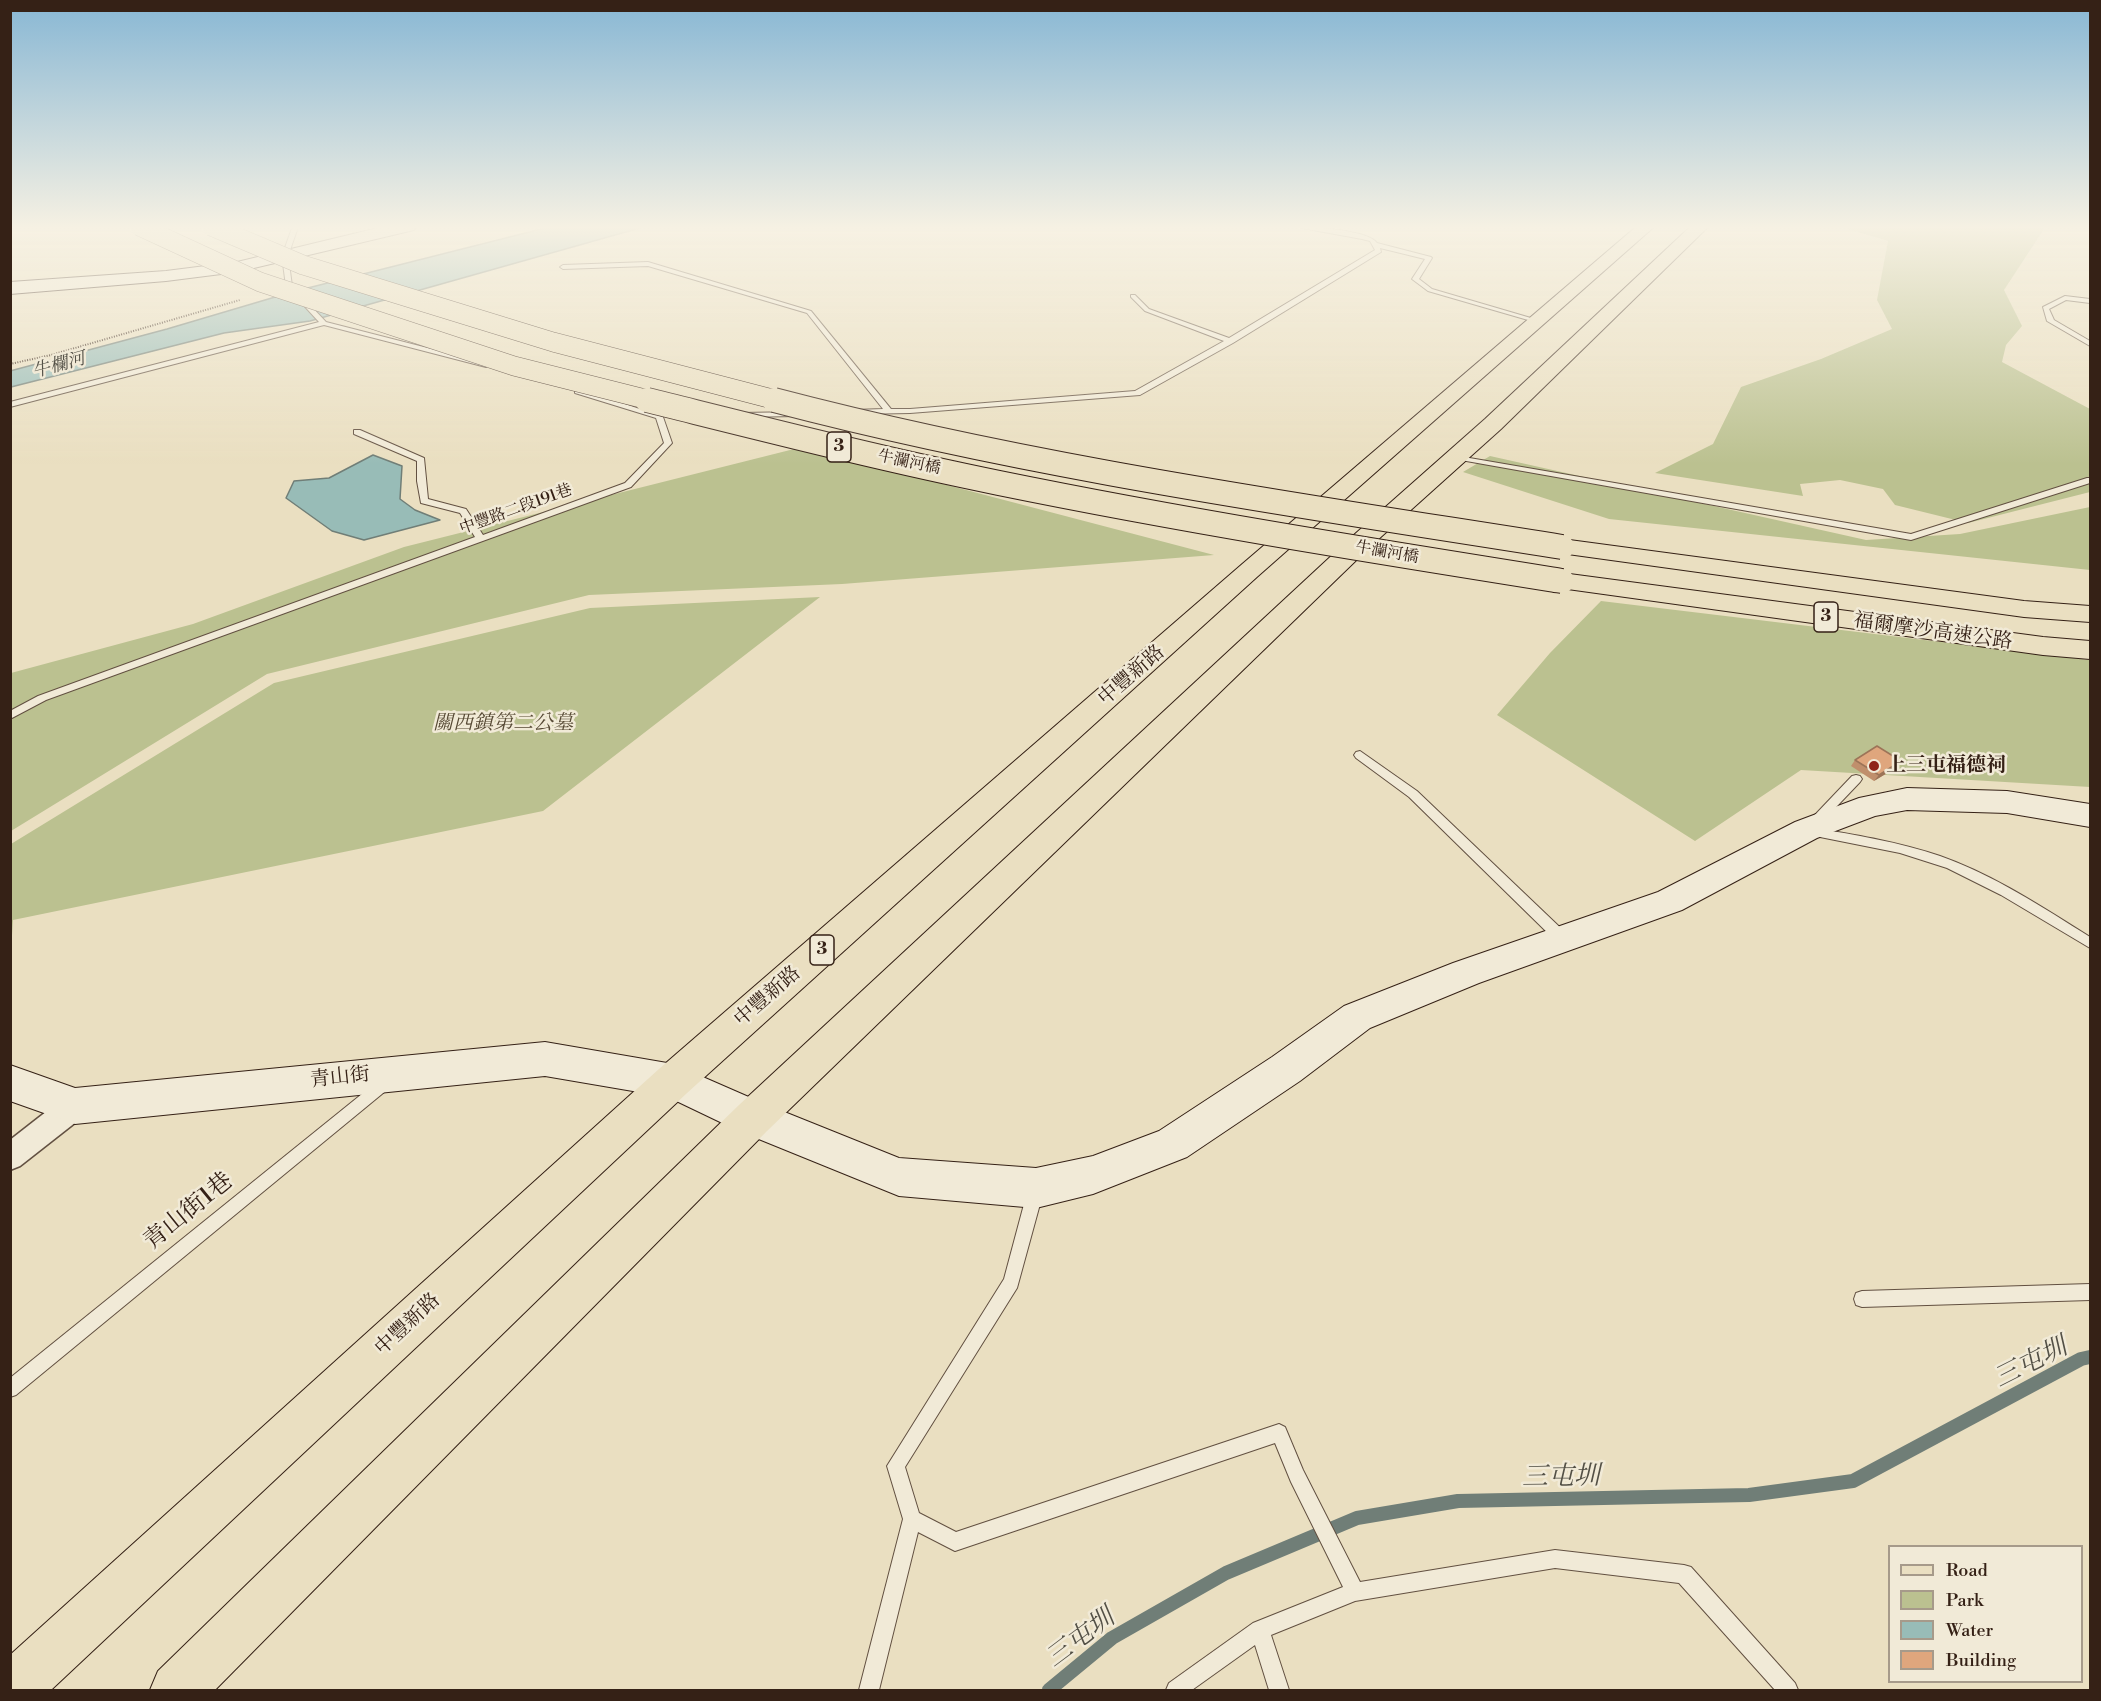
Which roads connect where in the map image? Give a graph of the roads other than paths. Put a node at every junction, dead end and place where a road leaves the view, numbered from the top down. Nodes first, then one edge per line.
1 (307, 305) edge
2 (331, 305) edge
3 (433, 305) edge
4 (787, 305) edge
5 (1143, 305) edge
6 (1289, 305) edge
7 (1483, 305) edge
8 (1555, 305) edge
9 (1617, 305) edge
10 (2050, 305) edge
11 (321, 320) junction
12 (1537, 321) junction
13 (1230, 341) junction
14 (2091, 344) edge
15 (10, 405) edge
16 (889, 412) junction
17 (658, 417) junction
18 (357, 432) dead end
19 (1455, 458) junction
20 (2091, 480) edge
21 (1312, 517) junction
22 (1375, 530) junction
23 (481, 539) junction
24 (1562, 548) joint
25 (1562, 581) joint
26 (2091, 614) edge
27 (2091, 650) edge
28 (10, 716) edge
29 (1360, 755) dead end
30 (1856, 779) dead end
31 (2091, 816) edge
32 (1806, 830) junction
33 (1563, 939) junction
34 (2091, 943) edge
35 (398, 1072) junction
36 (673, 1081) junction
37 (10, 1082) edge
38 (75, 1106) junction
39 (753, 1118) junction
40 (10, 1157) edge
41 (1036, 1188) junction
42 (2091, 1292) edge
43 (1862, 1299) dead end
44 (10, 1389) edge
45 (912, 1519) junction
46 (1356, 1592) junction
47 (1260, 1630) junction
48 (12, 1690) edge
49 (177, 1690) edge
50 (869, 1690) edge
51 (1176, 1690) edge
52 (1279, 1690) edge
53 (1788, 1690) edge

1 - 11 lane, bridge
2 - 25 main road, 牛瀾河橋 / 3, bridge
3 - 24 main road, 牛瀾河橋 / 3, bridge
4 - 16 lane
5 - 13 lane
6 - 13 lane
7 - 12 lane
8 - 12 main road, 中豐新路 / 3
9 - 19 main road
10 - 14 lane
11 - 15 lane
11 - 17 lane
12 - 21 main road, 中豐新路 / 3
13 - 16 lane
16 - 17 lane
17 - 23 lane, 中豐路二段191巷
18 - 23 lane
19 - 20 lane
19 - 22 main road
21 - 22 main road
21 - 36 main road, 中豐新路 / 3
22 - 39 main road
23 - 28 lane, 中豐路二段191巷
24 - 26 main road, 福爾摩沙高速公路 / 3
25 - 27 main road, 福爾摩沙高速公路 / 3
29 - 33 lane
30 - 32 lane
31 - 32 street, 青山街
32 - 33 street, 青山街
32 - 34 lane
33 - 41 street, 青山街
35 - 36 street, 青山街
35 - 38 street, 青山街
35 - 44 lane, 青山街1巷
36 - 39 street, 青山街
36 - 48 main road, 中豐新路 / 3
37 - 38 street, 青山街
38 - 40 street
39 - 41 street, 青山街
39 - 49 main road
41 - 45 lane
42 - 43 lane
45 - 46 lane
45 - 50 lane
46 - 47 lane
46 - 53 lane
47 - 51 lane
47 - 52 lane

